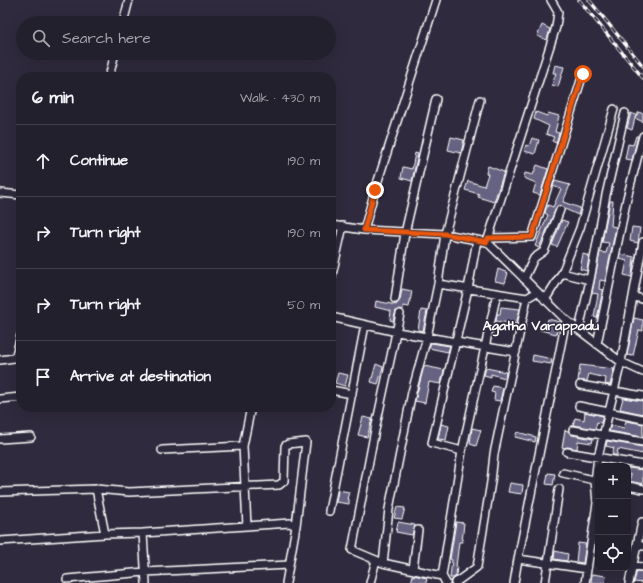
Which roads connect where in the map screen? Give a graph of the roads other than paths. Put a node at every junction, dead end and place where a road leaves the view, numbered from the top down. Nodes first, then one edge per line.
1 (129, 0) edge
2 (436, 0) edge
3 (551, 0) edge
4 (125, 16) edge
5 (113, 60) edge
6 (110, 72) edge
7 (583, 74) dead end
8 (436, 99) dead end
9 (480, 100) dead end
10 (614, 109) dead end
11 (625, 113) dead end
12 (643, 136) edge
13 (0, 193) edge
14 (16, 195) edge
15 (560, 210) dead end
16 (336, 225) edge
17 (343, 226) junction
18 (364, 230) junction
19 (404, 233) junction
20 (445, 234) junction
21 (477, 240) junction
22 (487, 240) junction
23 (643, 242) edge
24 (336, 258) edge
25 (562, 273) junction
26 (524, 279) junction
27 (590, 280) junction
28 (438, 284) junction
29 (468, 289) junction
30 (537, 292) junction
31 (497, 294) junction
32 (634, 297) junction
33 (527, 298) junction
34 (395, 299) dead end
35 (643, 299) edge
36 (545, 300) junction
37 (400, 314) dead end
38 (336, 318) edge
39 (566, 320) junction
40 (365, 325) junction
41 (579, 330) junction
42 (397, 332) junction
43 (427, 337) junction
44 (456, 342) junction
45 (598, 344) junction
46 (486, 347) junction
47 (516, 352) junction
48 (16, 355) edge
49 (0, 360) edge
50 (621, 362) junction
51 (643, 372) edge
52 (580, 385) dead end
53 (614, 390) junction
54 (336, 391) edge
55 (352, 394) junction
56 (643, 396) edge
57 (16, 397) edge
58 (0, 399) edge
59 (579, 406) dead end
60 (250, 412) edge
61 (609, 412) junction
62 (643, 419) edge
63 (573, 430) dead end
64 (603, 434) junction
65 (31, 437) dead end
66 (0, 439) edge
67 (643, 442) edge
68 (243, 446) junction
69 (162, 450) dead end
70 (462, 451) junction
71 (567, 452) dead end
72 (598, 457) junction
73 (598, 463) edge
74 (643, 465) edge
75 (563, 473) dead end
76 (595, 481) edge
77 (245, 487) junction
78 (631, 487) edge
79 (96, 489) junction
80 (559, 489) dead end
81 (643, 489) edge
82 (0, 492) edge
83 (597, 499) edge
84 (329, 511) dead end
85 (643, 522) edge
86 (247, 526) junction
87 (296, 526) junction
88 (418, 530) dead end
89 (142, 533) junction
90 (105, 534) junction
91 (0, 541) edge
92 (640, 546) edge
93 (518, 559) junction
94 (380, 562) junction
95 (547, 564) junction
96 (289, 565) junction
97 (633, 566) junction
98 (643, 567) edge
99 (413, 569) junction
100 (587, 569) junction
101 (145, 572) junction
102 (442, 576) junction
103 (67, 579) dead end
104 (146, 583) edge
105 (286, 583) edge
106 (370, 583) edge
107 (446, 583) edge
108 (455, 583) edge
109 (514, 583) edge
110 (545, 583) edge
111 (585, 583) edge
112 (629, 583) edge

1 - 4 street
2 - 18 street
3 - 22 street
5 - 6 street
7 - 22 street
8 - 19 street
9 - 20 street
10 - 25 street
11 - 27 street
12 - 45 street
13 - 14 street
15 - 26 street
16 - 17 street
17 - 18 street
17 - 24 street
18 - 19 street
19 - 20 street
19 - 34 street
20 - 21 street
20 - 28 street
21 - 22 street
21 - 29 street
22 - 26 street
23 - 32 street
25 - 27 street
25 - 36 street
26 - 30 street
27 - 41 street
28 - 29 street
28 - 43 street
29 - 31 street
29 - 44 street
30 - 33 street
30 - 36 street
31 - 33 street
31 - 46 street
32 - 35 street
32 - 50 street
33 - 47 street
36 - 39 street
37 - 42 street
38 - 40 street
39 - 41 street
39 - 93 street
40 - 42 street
40 - 55 street
41 - 45 street
42 - 43 street
42 - 94 street
43 - 44 street
43 - 94 street
44 - 46 street
44 - 70 street
45 - 50 street
46 - 47 street
46 - 70 street
47 - 108 street
48 - 49 street
50 - 51 street
50 - 53 street
52 - 53 street
53 - 56 street
53 - 61 street
54 - 55 street
55 - 84 street
57 - 58 street
59 - 61 street
60 - 68 street
61 - 62 street
61 - 64 street
63 - 64 street
64 - 67 street
64 - 72 street
65 - 66 street
68 - 69 street
68 - 77 street
70 - 102 street
71 - 72 street
72 - 73 street
72 - 74 street
75 - 76 street
77 - 79 street
77 - 86 street
77 - 87 street
78 - 81 street
79 - 82 street
79 - 90 street
80 - 95 street
83 - 100 street
85 - 92 street
86 - 87 street
86 - 89 street
87 - 96 street
88 - 99 street
89 - 90 street
89 - 101 street
90 - 91 street
92 - 97 street
93 - 95 street
93 - 109 street
94 - 99 street
94 - 106 street
95 - 100 street
95 - 110 street
96 - 101 street
96 - 105 street
97 - 98 street
97 - 112 street
99 - 102 street
100 - 111 street
101 - 103 street
101 - 104 street
102 - 107 street

